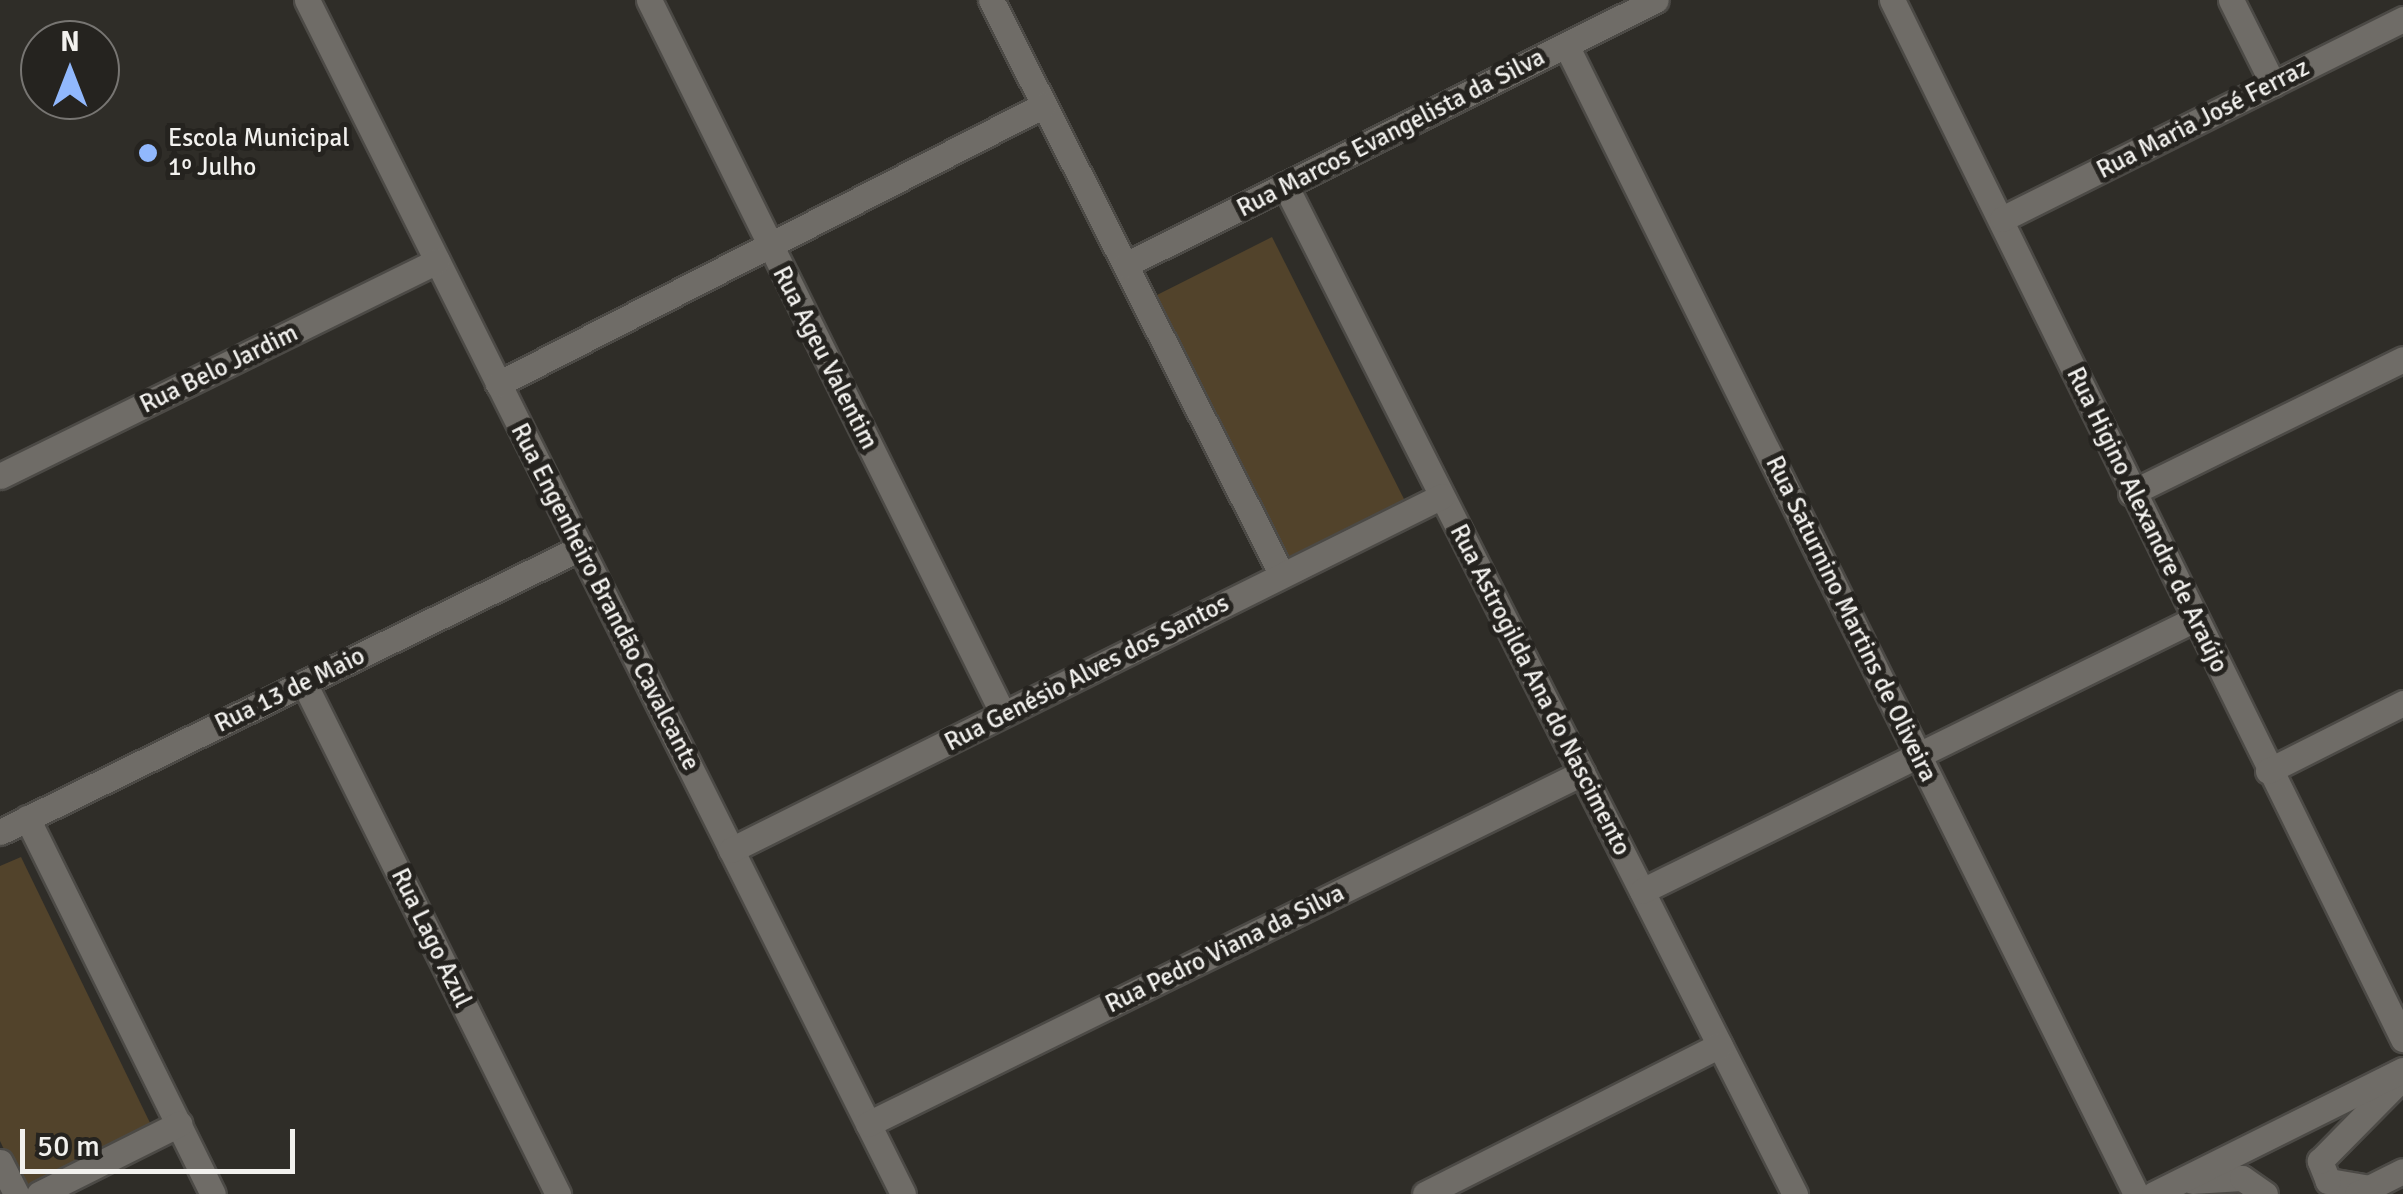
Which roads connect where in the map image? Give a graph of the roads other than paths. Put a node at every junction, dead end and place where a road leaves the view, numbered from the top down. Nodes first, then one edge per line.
1 (307, 0) edge
2 (649, 0) edge
3 (991, 0) edge
4 (1656, 0) edge
5 (1892, 0) edge
6 (2231, 0) edge
7 (2403, 20) edge
8 (1566, 45) junction
9 (2273, 84) junction
10 (1044, 106) junction
11 (1285, 186) junction
12 (2002, 219) junction
13 (769, 246) junction
14 (438, 261) junction
15 (1125, 266) junction
16 (2403, 359) edge
17 (498, 384) junction
18 (0, 476) edge
19 (2131, 493) junction
20 (1442, 496) junction
21 (580, 548) junction
22 (1282, 576) junction
23 (2195, 619) junction
24 (304, 683) junction
25 (2403, 703) edge
26 (1004, 714) junction
27 (1919, 755) junction
28 (2268, 770) junction
29 (1582, 773) junction
30 (27, 818) junction
31 (0, 832) edge
32 (731, 850) junction
33 (1642, 891) junction
34 (2403, 1039) edge
35 (1720, 1046) junction
36 (2403, 1074) edge
37 (178, 1124) junction
38 (868, 1124) junction
39 (0, 1162) edge
40 (2403, 1171) edge
41 (2179, 1182) junction
42 (2364, 1191) edge
43 (16, 1194) edge
44 (39, 1194) edge
45 (213, 1194) edge
46 (558, 1194) edge
47 (903, 1194) edge
48 (1425, 1194) edge
49 (1796, 1194) edge
50 (2136, 1194) edge
51 (2154, 1194) edge
52 (2265, 1194) edge

1 - 14 street, Rua Engenheiro Brandão Cavalcante
2 - 13 street, Rua Ageu Valentim
3 - 10 street
4 - 8 street, Rua Marcos Evangelista da Silva
5 - 12 street, Rua Higino Alexandre de Araújo
6 - 9 street
7 - 9 street, Rua Maria José Ferraz
8 - 11 street, Rua Marcos Evangelista da Silva
8 - 27 street, Rua Saturnino Martins de Oliveira
9 - 12 street, Rua Maria José Ferraz
10 - 13 street
10 - 15 street
11 - 15 street, Rua Marcos Evangelista da Silva
11 - 20 street, Rua Astrogilda Ana do Nascimento
12 - 19 street, Rua Higino Alexandre de Araújo
13 - 17 street
13 - 26 street, Rua Ageu Valentim
14 - 17 street, Rua Engenheiro Brandão Cavalcante
14 - 18 street, Rua Belo Jardim
15 - 22 street
16 - 19 street
17 - 21 street, Rua Engenheiro Brandão Cavalcante
19 - 23 street, Rua Higino Alexandre de Araújo
20 - 22 street, Rua Genésio Alves dos Santos
20 - 29 street, Rua Astrogilda Ana do Nascimento
21 - 24 street, Rua 13 de Maio
21 - 32 street, Rua Engenheiro Brandão Cavalcante
22 - 26 street, Rua Genésio Alves dos Santos
23 - 27 street
23 - 28 street, Rua Higino Alexandre de Araújo
24 - 30 street, Rua 13 de Maio
24 - 46 street, Rua Lago Azul
25 - 28 street
26 - 32 street, Rua Genésio Alves dos Santos
27 - 33 street
27 - 50 street, Rua Saturnino Martins de Oliveira
28 - 34 street, Rua Higino Alexandre de Araújo
29 - 33 street, Rua Astrogilda Ana do Nascimento
29 - 38 street, Rua Pedro Viana da Silva
30 - 31 street, Rua 13 de Maio
30 - 37 street
32 - 38 street, Rua Engenheiro Brandão Cavalcante
33 - 35 street, Rua Astrogilda Ana do Nascimento
35 - 48 street
35 - 49 street, Rua Astrogilda Ana do Nascimento
36 - 41 street
36 - 42 street
37 - 44 street
37 - 45 street
38 - 47 street, Rua Engenheiro Brandão Cavalcante
39 - 43 street
40 - 42 street
41 - 51 street
41 - 52 street

